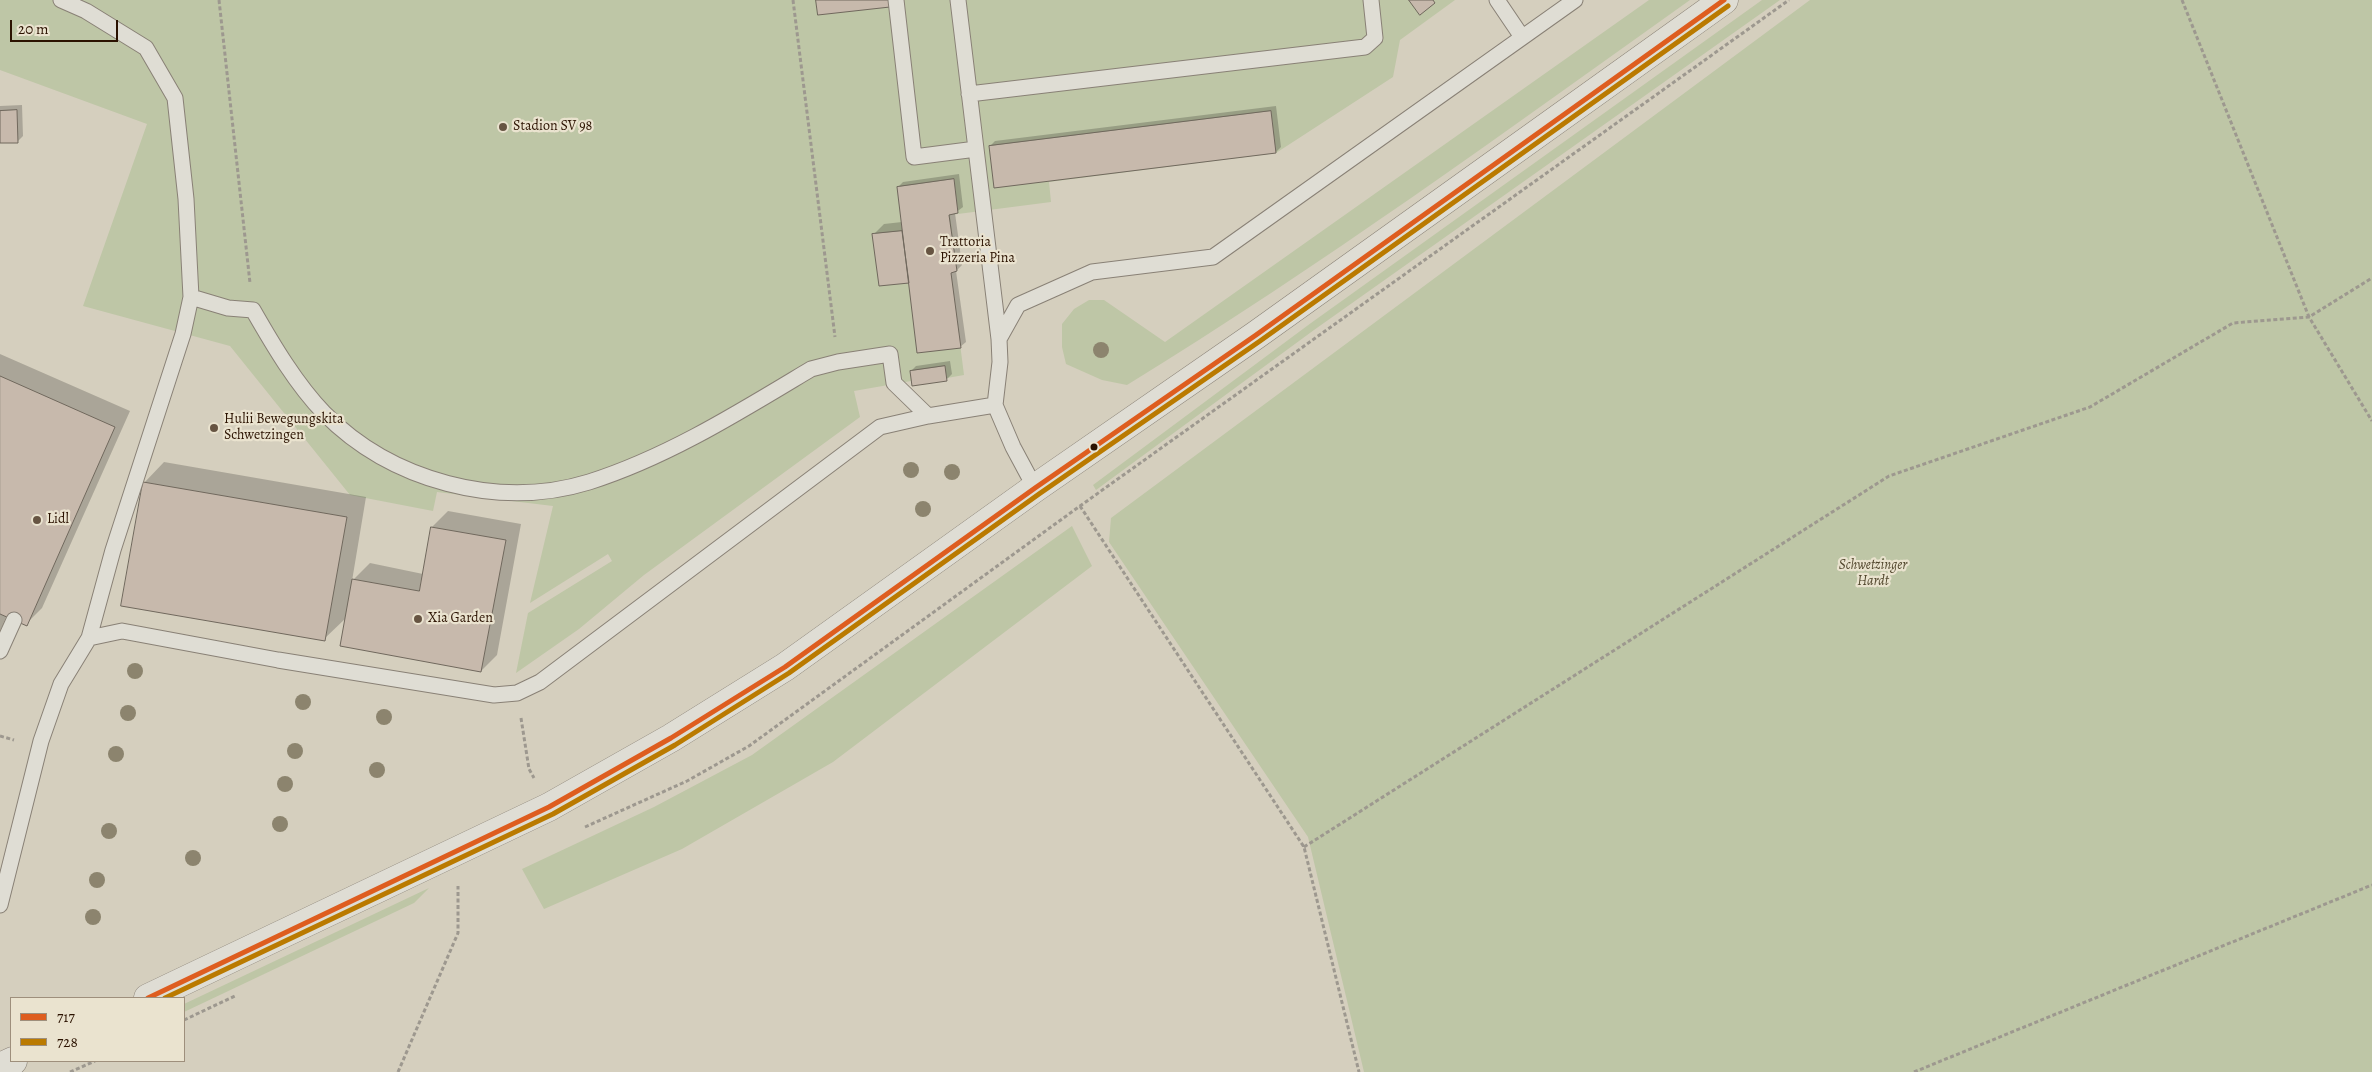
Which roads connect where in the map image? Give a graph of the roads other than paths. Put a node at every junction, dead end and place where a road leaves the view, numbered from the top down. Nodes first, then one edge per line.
1 (60, 0) edge
2 (896, 0) edge
3 (958, 0) edge
4 (1371, 0) edge
5 (1497, 0) edge
6 (1575, 0) edge
7 (1724, 0) edge
8 (1522, 37) junction
9 (970, 94) junction
10 (976, 149) junction
11 (191, 297) junction
12 (999, 339) junction
13 (995, 405) junction
14 (928, 416) junction
15 (1035, 488) junction
16 (14, 620) dead end
17 (89, 638) junction
18 (0, 651) edge
19 (0, 906) edge
20 (150, 997) edge

1 - 11 lane
2 - 10 lane
3 - 9 lane
4 - 9 lane
5 - 8 lane
6 - 8 lane
7 - 15 street
8 - 12 lane
9 - 10 lane
10 - 12 lane
11 - 14 lane
11 - 17 lane
12 - 13 lane
13 - 14 lane
13 - 15 lane
14 - 17 lane
15 - 20 street
16 - 18 lane
17 - 19 lane

